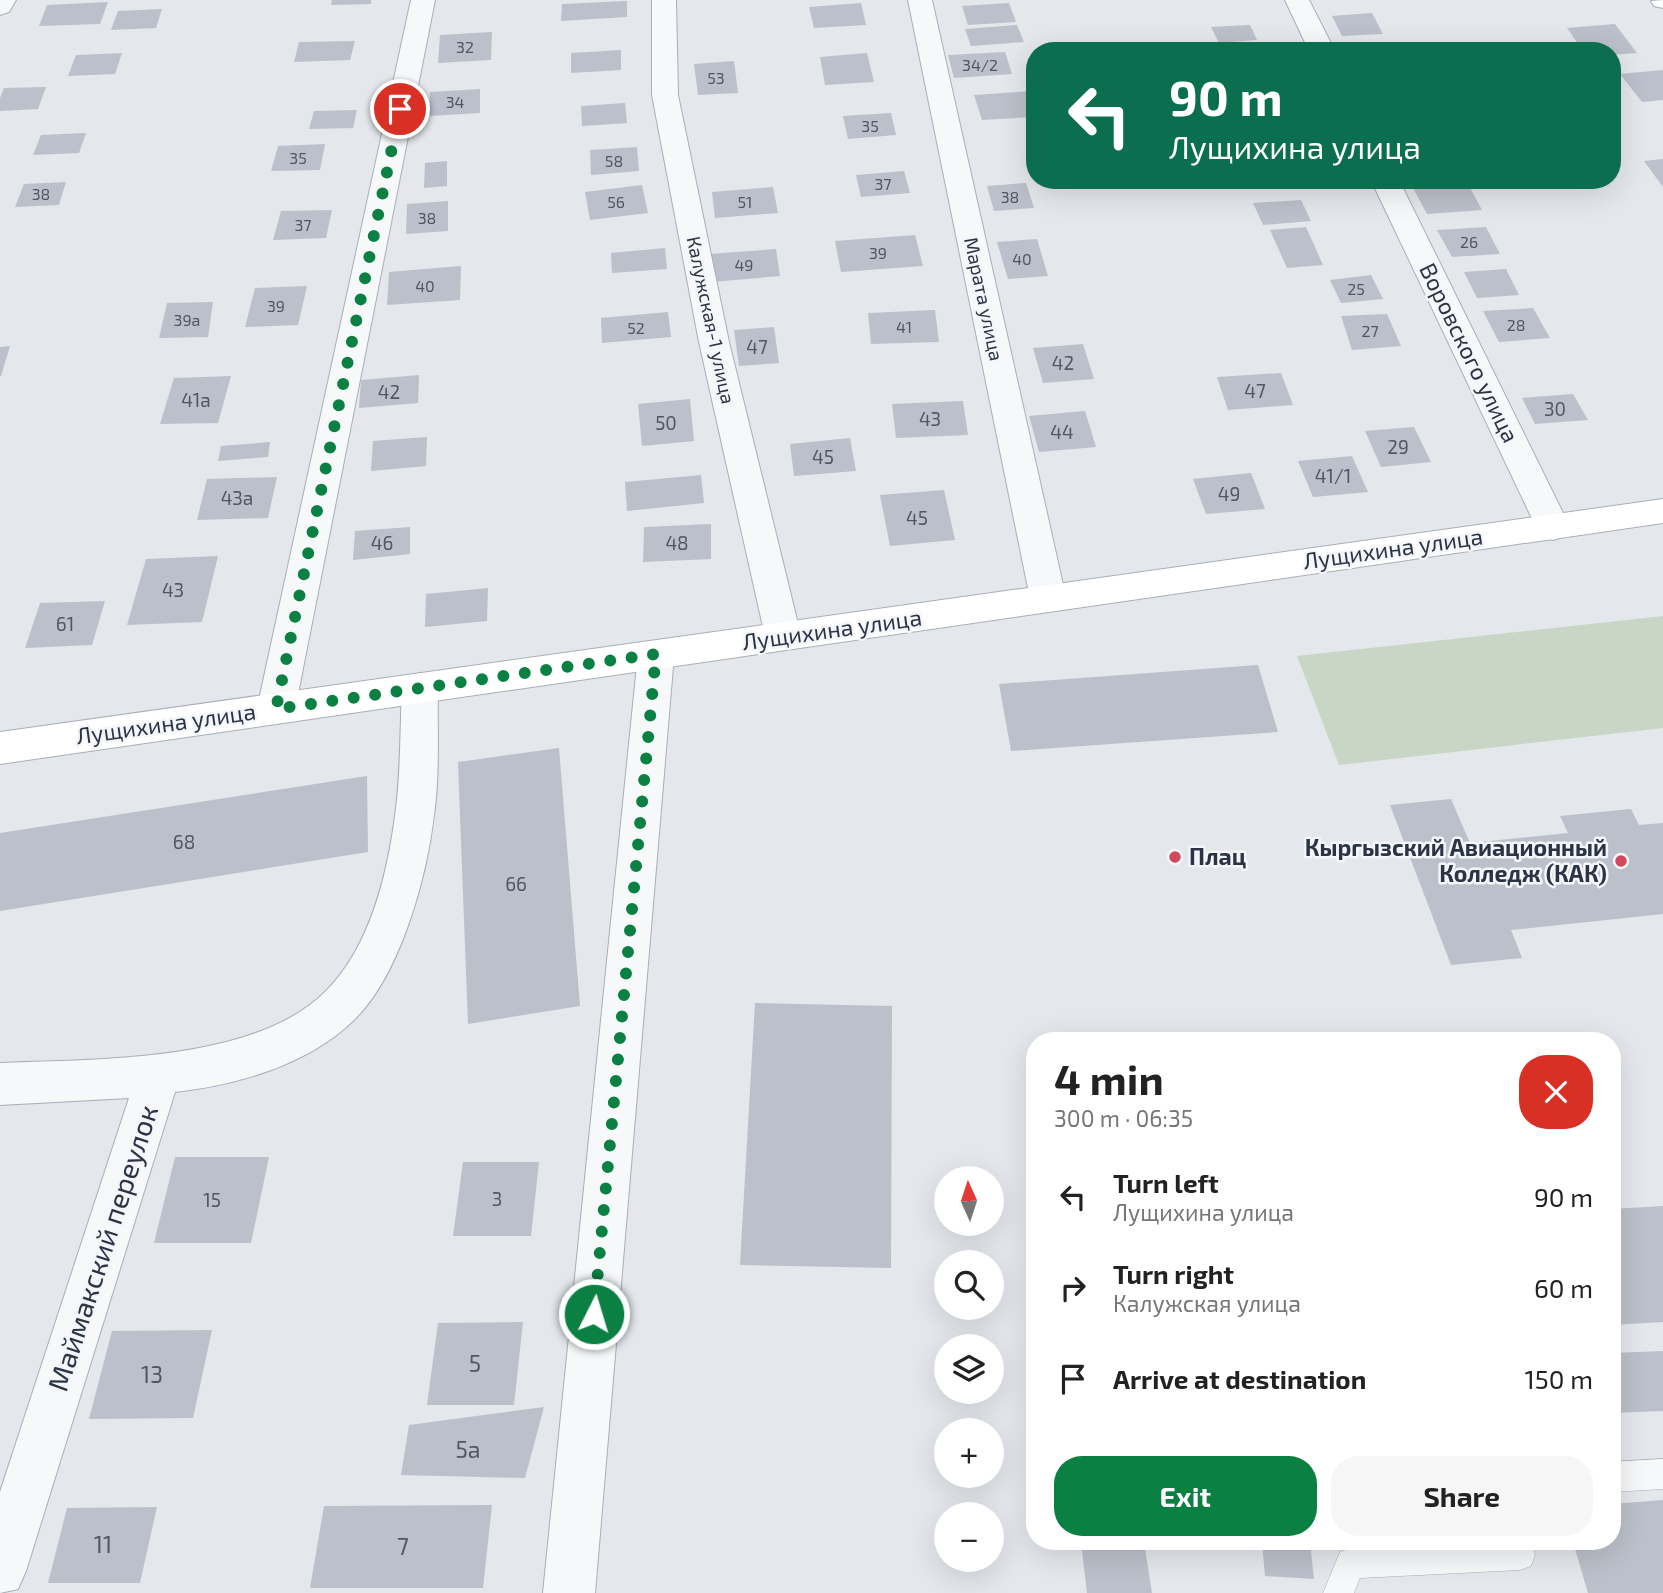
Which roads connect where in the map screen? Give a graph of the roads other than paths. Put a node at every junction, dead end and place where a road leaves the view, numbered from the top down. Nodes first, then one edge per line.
1 (4, 0) edge
2 (423, 0) edge
3 (664, 0) edge
4 (920, 0) edge
5 (1297, 0) edge
6 (0, 7) edge
7 (1318, 42) edge
8 (1389, 189) edge
9 (1663, 511) edge
10 (1553, 527) junction
11 (1048, 598) junction
12 (783, 636) junction
13 (656, 654) junction
14 (420, 688) junction
15 (276, 709) junction
16 (0, 748) edge
17 (158, 1076) junction
18 (0, 1084) edge
19 (1663, 1474) edge
20 (1621, 1476) edge
21 (1518, 1550) edge
22 (0, 1571) edge
23 (569, 1593) edge
24 (1338, 1593) edge

1 - 6 street
2 - 15 street
3 - 12 street, Калужская-1 улица
4 - 11 street, Марата улица
5 - 7 street
8 - 10 street, Воровского улица
9 - 10 street, Лущихина улица
10 - 11 street, Лущихина улица
11 - 12 street, Лущихина улица
12 - 13 street, Лущихина улица
13 - 14 street, Лущихина улица
13 - 23 street
14 - 15 street, Лущихина улица
14 - 17 street
15 - 16 street, Лущихина улица
17 - 18 street, Маймакский переулок
17 - 22 street, Маймакский переулок
19 - 20 lane
21 - 24 lane

